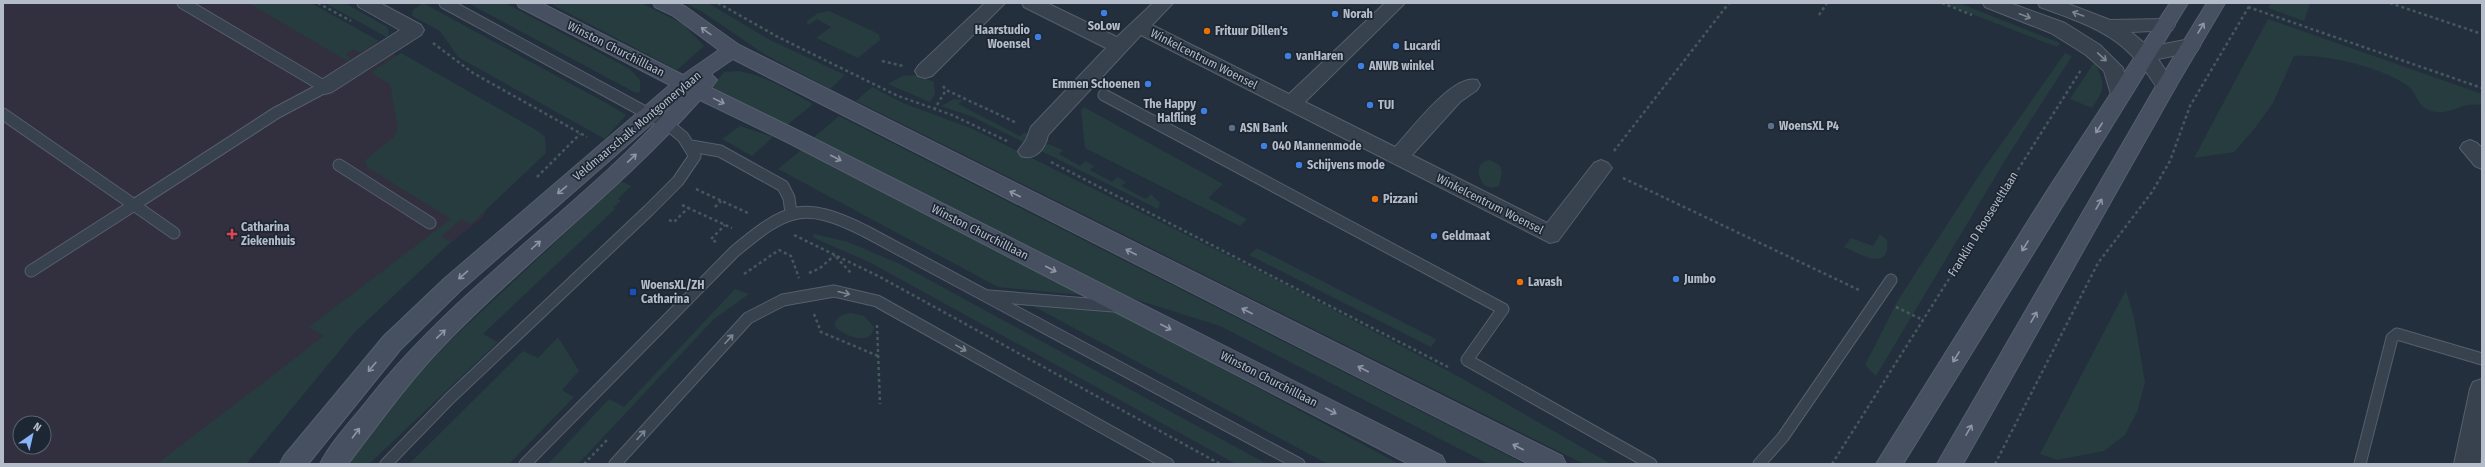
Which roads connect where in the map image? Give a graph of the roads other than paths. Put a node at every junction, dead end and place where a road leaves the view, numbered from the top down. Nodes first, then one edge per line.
1 (183, 3) edge
2 (366, 3) edge
3 (445, 3) edge
4 (526, 3) edge
5 (662, 3) edge
6 (996, 3) edge
7 (1031, 3) edge
8 (1164, 3) edge
9 (1396, 3) edge
10 (1992, 3) edge
11 (2047, 3) edge
12 (2179, 3) edge
13 (2216, 3) edge
14 (2165, 25) junction
15 (1139, 26) junction
16 (2109, 26) junction
17 (2058, 28) junction
18 (2190, 46) junction
19 (1120, 47) junction
20 (732, 50) junction
21 (2147, 54) junction
22 (925, 71) road end
23 (1470, 85) dead end
24 (2166, 86) junction
25 (691, 87) junction
26 (325, 88) junction
27 (1104, 95) dead end
28 (2120, 96) junction
29 (1291, 104) junction
30 (3, 114) edge
31 (658, 119) junction
32 (691, 146) junction
33 (1028, 152) road end
34 (1398, 157) junction
35 (339, 165) dead end
36 (1601, 168) road end
37 (134, 205) junction
38 (791, 213) junction
39 (430, 223) dead end
40 (174, 233) dead end
41 (31, 271) dead end
42 (1891, 280) dead end
43 (986, 296) junction
44 (1132, 310) junction
45 (2482, 359) edge
46 (2482, 389) edge
47 (294, 464) edge
48 (333, 464) edge
49 (386, 464) edge
50 (525, 464) edge
51 (615, 464) edge
52 (1168, 464) edge
53 (1299, 464) edge
54 (1433, 464) edge
55 (1553, 464) edge
56 (1651, 464) edge
57 (1760, 464) edge
58 (1889, 464) edge
59 (1950, 464) edge
60 (2360, 464) edge
61 (2467, 464) edge

1 - 26 lane
2 - 26 street
3 - 31 lane
4 - 25 main road, Winston Churchilllaan
20 -> 5 main road
6 - 22 street
7 - 19 street
8 - 15 street, Winkelcentrum Woensel
9 - 29 street
10 -> 17 street
16 -> 11 street
12 - 14 main road
18 -> 13 main road
14 - 16 street
14 - 21 main road
15 - 19 street, Winkelcentrum Woensel
15 - 29 street, Winkelcentrum Woensel
16 - 21 street
17 - 21 street
17 -> 28 street
18 - 21 street
18 - 24 main road
19 - 33 street, Winkelcentrum Woensel
20 - 25 main road, Veldmaarschalk Montgomerylaan
55 -> 20 main road
21 - 24 street
21 - 28 main road
23 - 34 street
59 -> 24 main road
25 - 31 main road, Veldmaarschalk Montgomerylaan
25 -> 44 main road, Winston Churchilllaan
26 - 37 lane
27 - 56 lane
28 -> 58 main road
29 - 34 street, Winkelcentrum Woensel
30 - 37 lane
31 - 32 lane
31 -> 47 main road, Veldmaarschalk Montgomerylaan
48 -> 31 main road, Veldmaarschalk Montgomerylaan
32 - 38 lane
32 - 49 lane
34 - 36 street, Winkelcentrum Woensel
35 - 39 lane
37 - 40 lane
37 - 41 lane
38 - 43 lane
38 - 50 lane
42 - 57 lane
43 - 44 lane
43 - 53 lane
44 -> 54 main road, Winston Churchilllaan
45 - 60 lane
46 - 61 street
51 -> 52 lane

